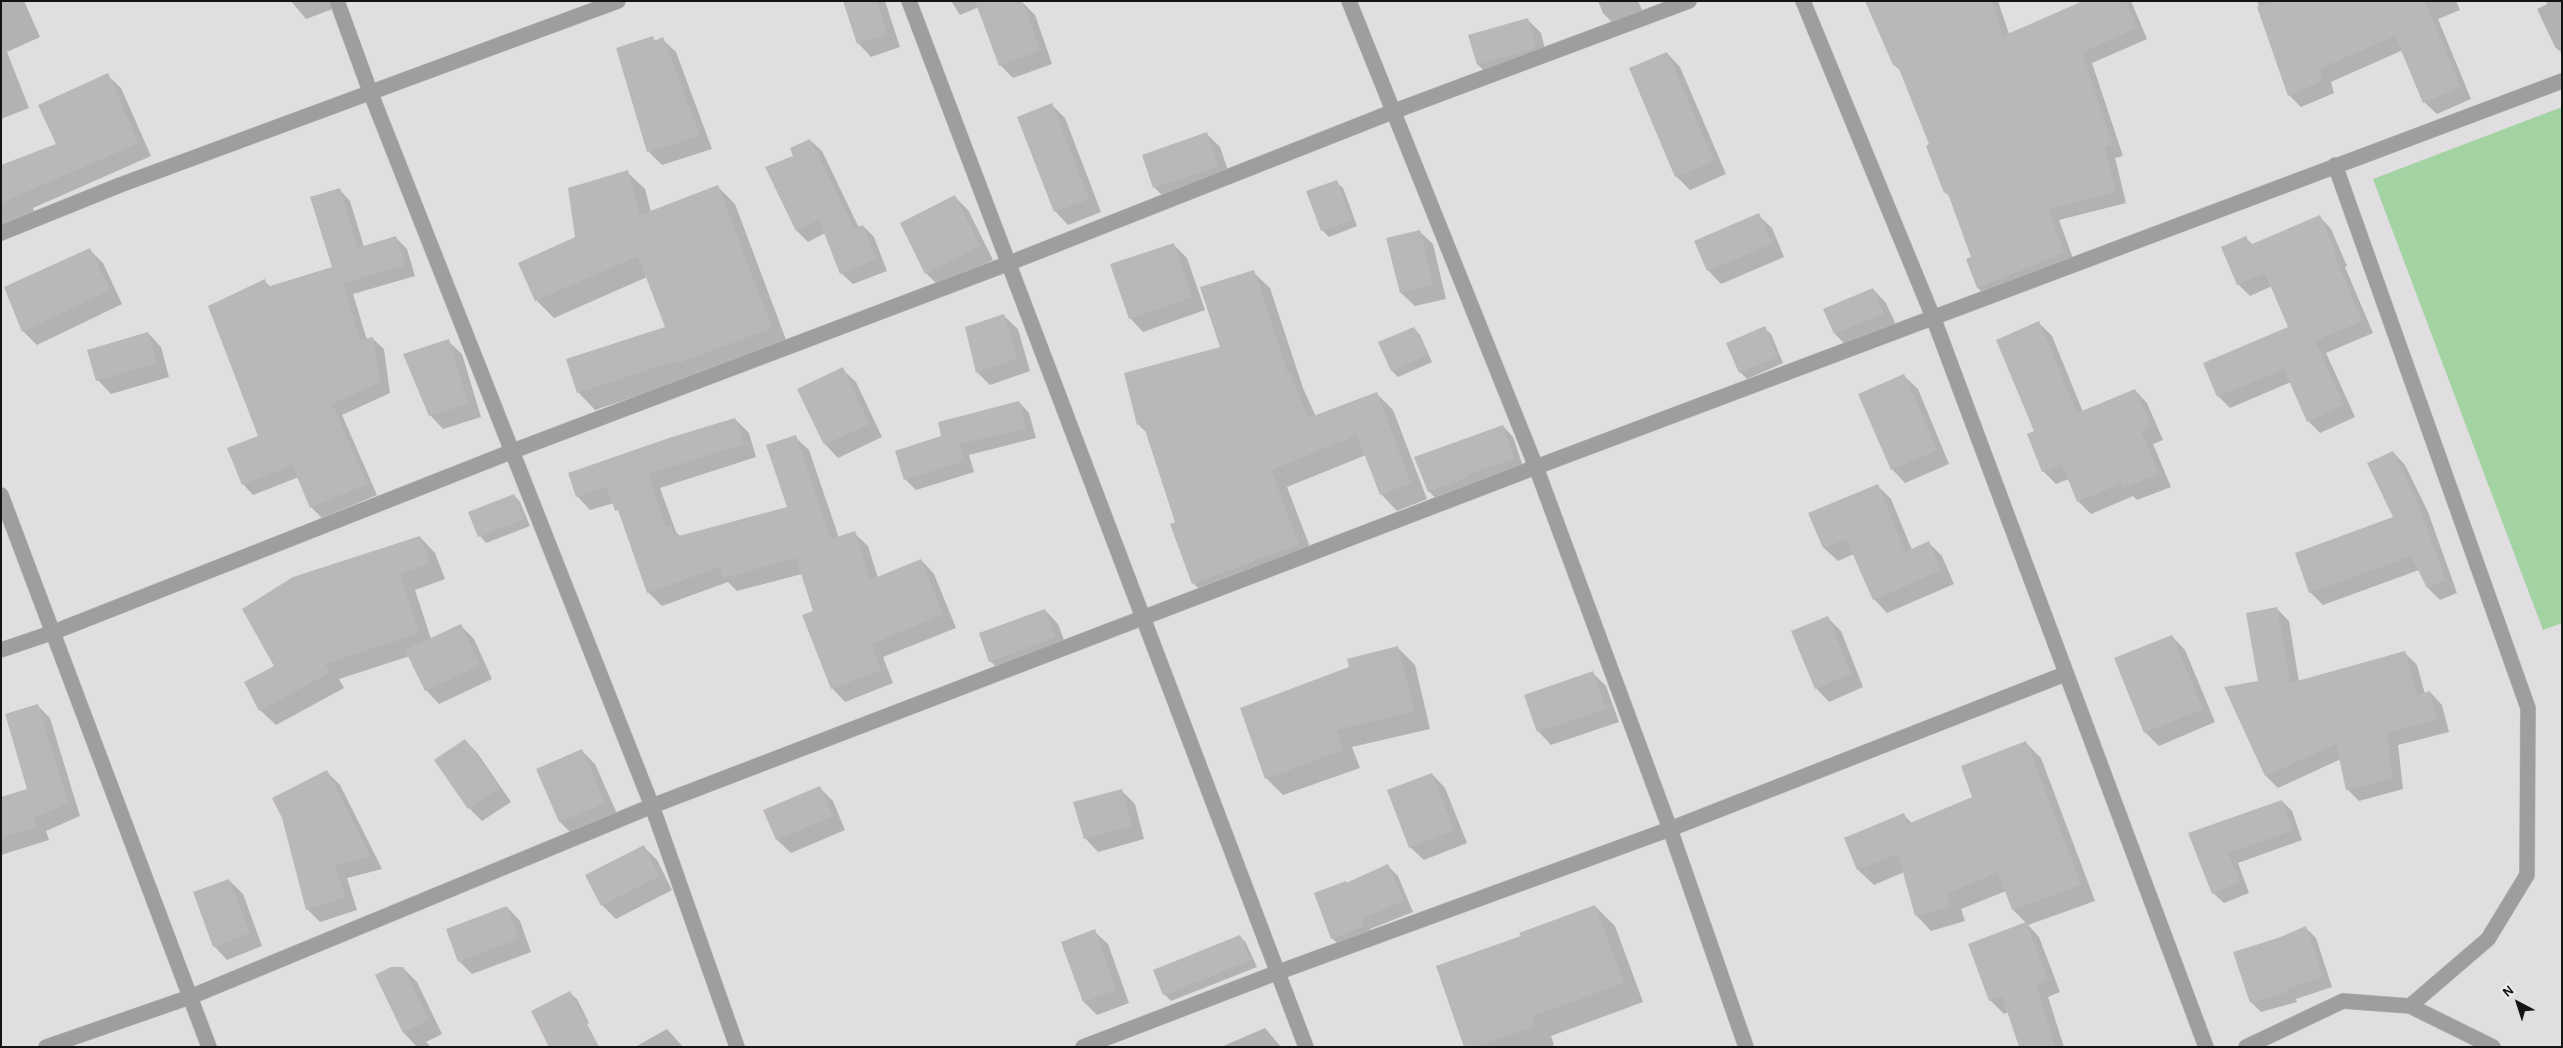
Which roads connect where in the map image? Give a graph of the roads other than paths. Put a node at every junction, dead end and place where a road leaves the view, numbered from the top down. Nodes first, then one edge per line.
1 (337, 1) edge
2 (618, 1) edge
3 (909, 1) edge
4 (1349, 1) edge
5 (1690, 1) edge
6 (1803, 1) edge
7 (2562, 81) edge
8 (371, 94) junction
9 (1392, 112) junction
10 (2335, 165) junction
11 (1, 233) edge
12 (1007, 264) junction
13 (1932, 317) junction
14 (513, 451) junction
15 (1536, 467) junction
16 (1, 495) edge
17 (1142, 619) junction
18 (54, 632) junction
19 (1, 650) edge
20 (2065, 674) junction
21 (652, 806) junction
22 (1670, 829) junction
23 (1276, 972) junction
24 (190, 997) junction
25 (2410, 1006) junction
26 (46, 1047) edge
27 (209, 1047) edge
28 (737, 1047) edge
29 (1083, 1047) edge
30 (1306, 1047) edge
31 (1746, 1047) edge
32 (2206, 1047) edge
33 (2246, 1047) edge
34 (2493, 1047) edge

1 - 8 street
2 - 8 street
3 - 12 street
4 - 9 street
5 - 9 street
6 - 13 street
7 - 10 street
8 - 11 street
8 - 14 street
9 - 12 street
9 - 15 street
10 - 13 street
10 - 25 street
12 - 14 street
12 - 17 street
13 - 15 street
13 - 20 street
14 - 18 street
14 - 21 street
15 - 17 street
15 - 22 street
16 - 18 street
17 - 21 street
17 - 23 street
18 - 19 street
18 - 24 street
20 - 22 street
20 - 32 street
21 - 24 street
21 - 28 street
22 - 23 street
22 - 31 street
23 - 29 street
23 - 30 street
24 - 26 street
24 - 27 street
25 - 33 street
25 - 34 street

